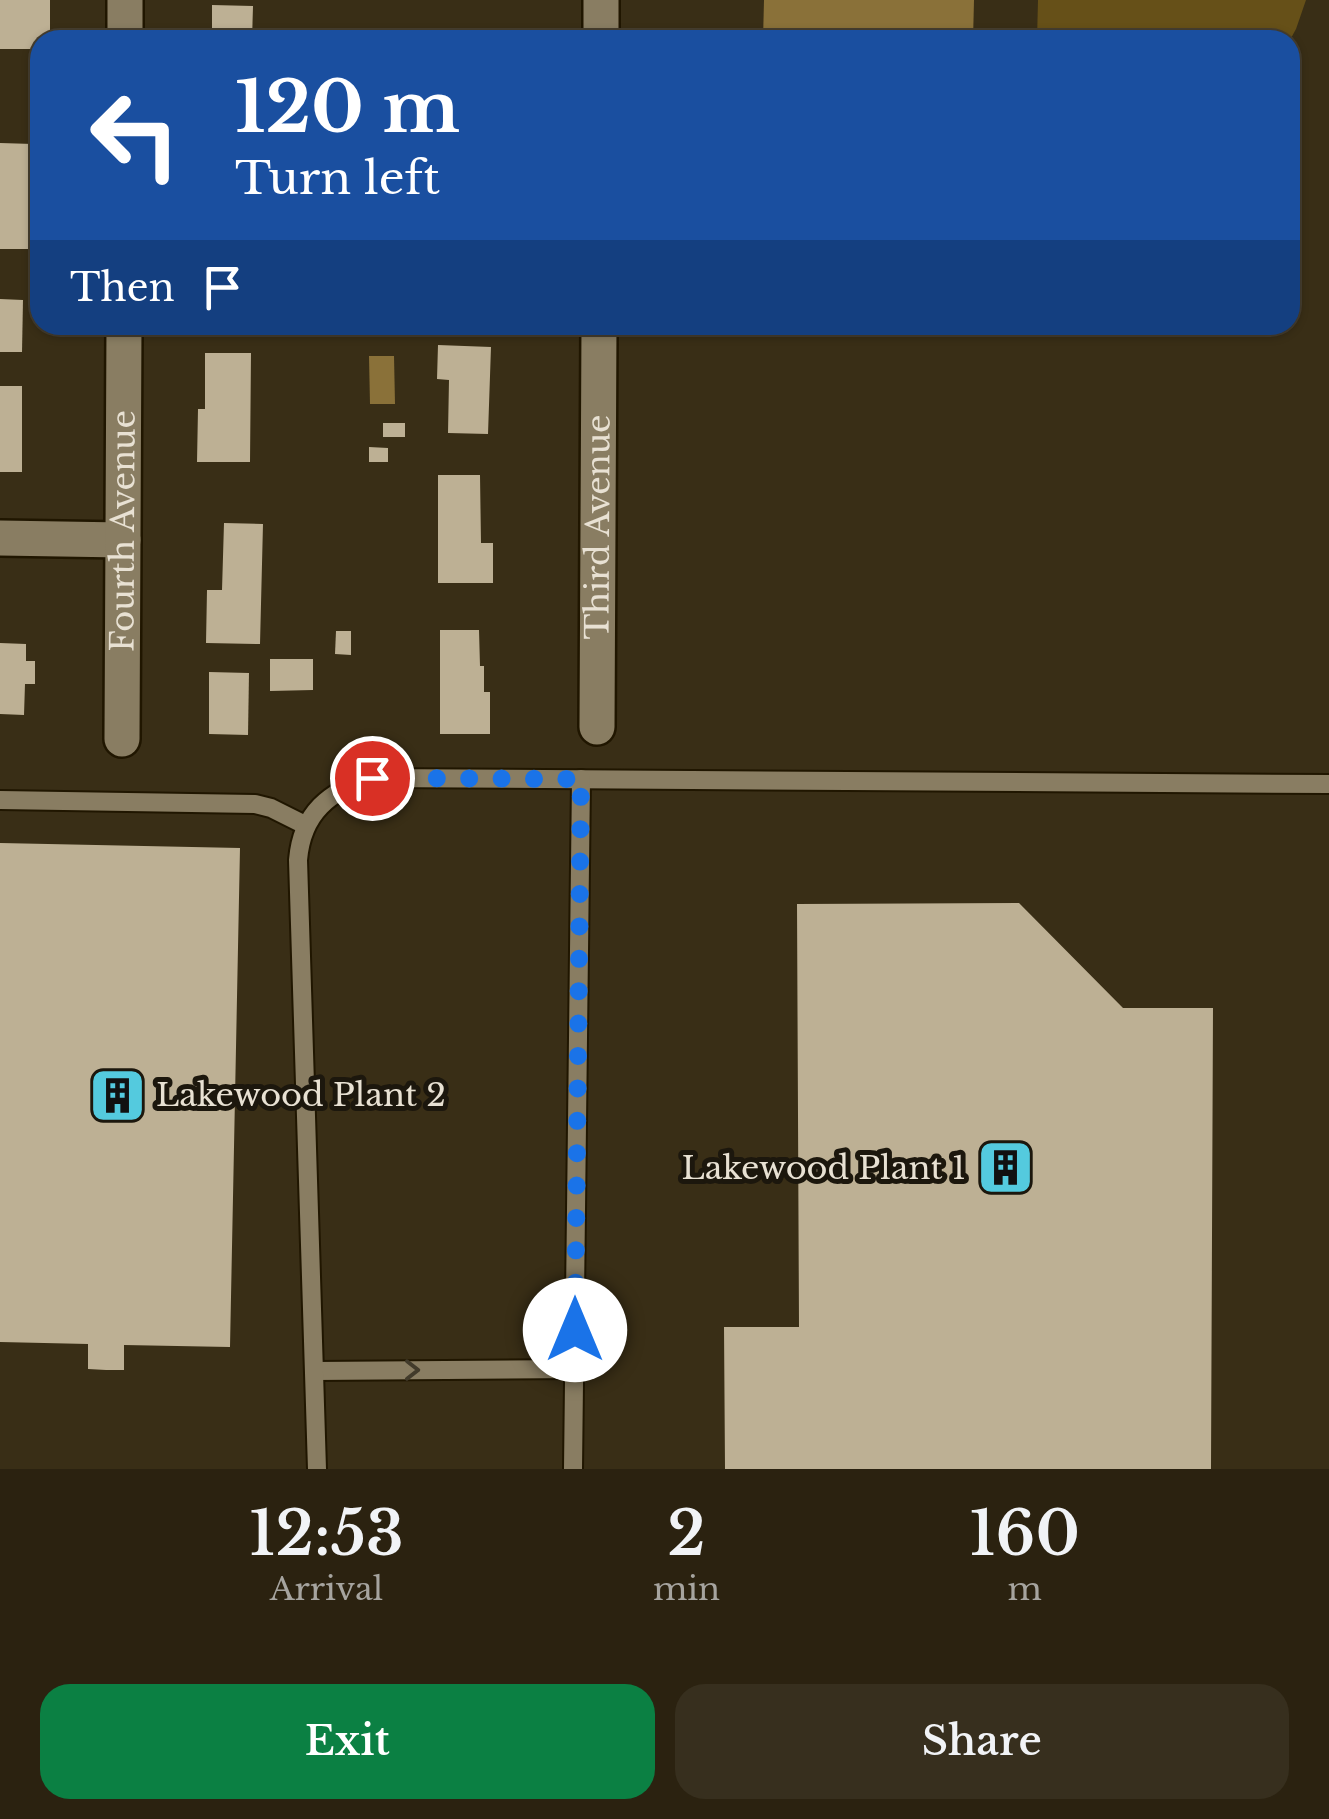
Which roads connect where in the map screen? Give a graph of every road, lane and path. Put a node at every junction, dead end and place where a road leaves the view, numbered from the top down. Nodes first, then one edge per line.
1 (125, 0) edge
2 (602, 0) edge
3 (125, 30) edge
4 (601, 30) edge
5 (124, 335) edge
6 (600, 335) edge
7 (0, 538) edge
8 (123, 540) junction
9 (597, 727) dead end
10 (122, 740) dead end
11 (581, 779) junction
12 (1329, 784) edge
13 (0, 800) edge
14 (305, 826) junction
15 (574, 1369) junction
16 (315, 1371) junction
17 (317, 1469) edge
18 (574, 1469) edge

1 - 3 street
2 - 4 street
5 - 8 street, Fourth Avenue
6 - 9 street, Third Avenue
7 - 8 street
8 - 10 street, Fourth Avenue
11 - 12 lane
11 - 14 lane
11 - 15 lane
13 - 14 lane
14 - 16 lane
16 -> 15 lane
15 - 18 lane
16 - 17 lane

